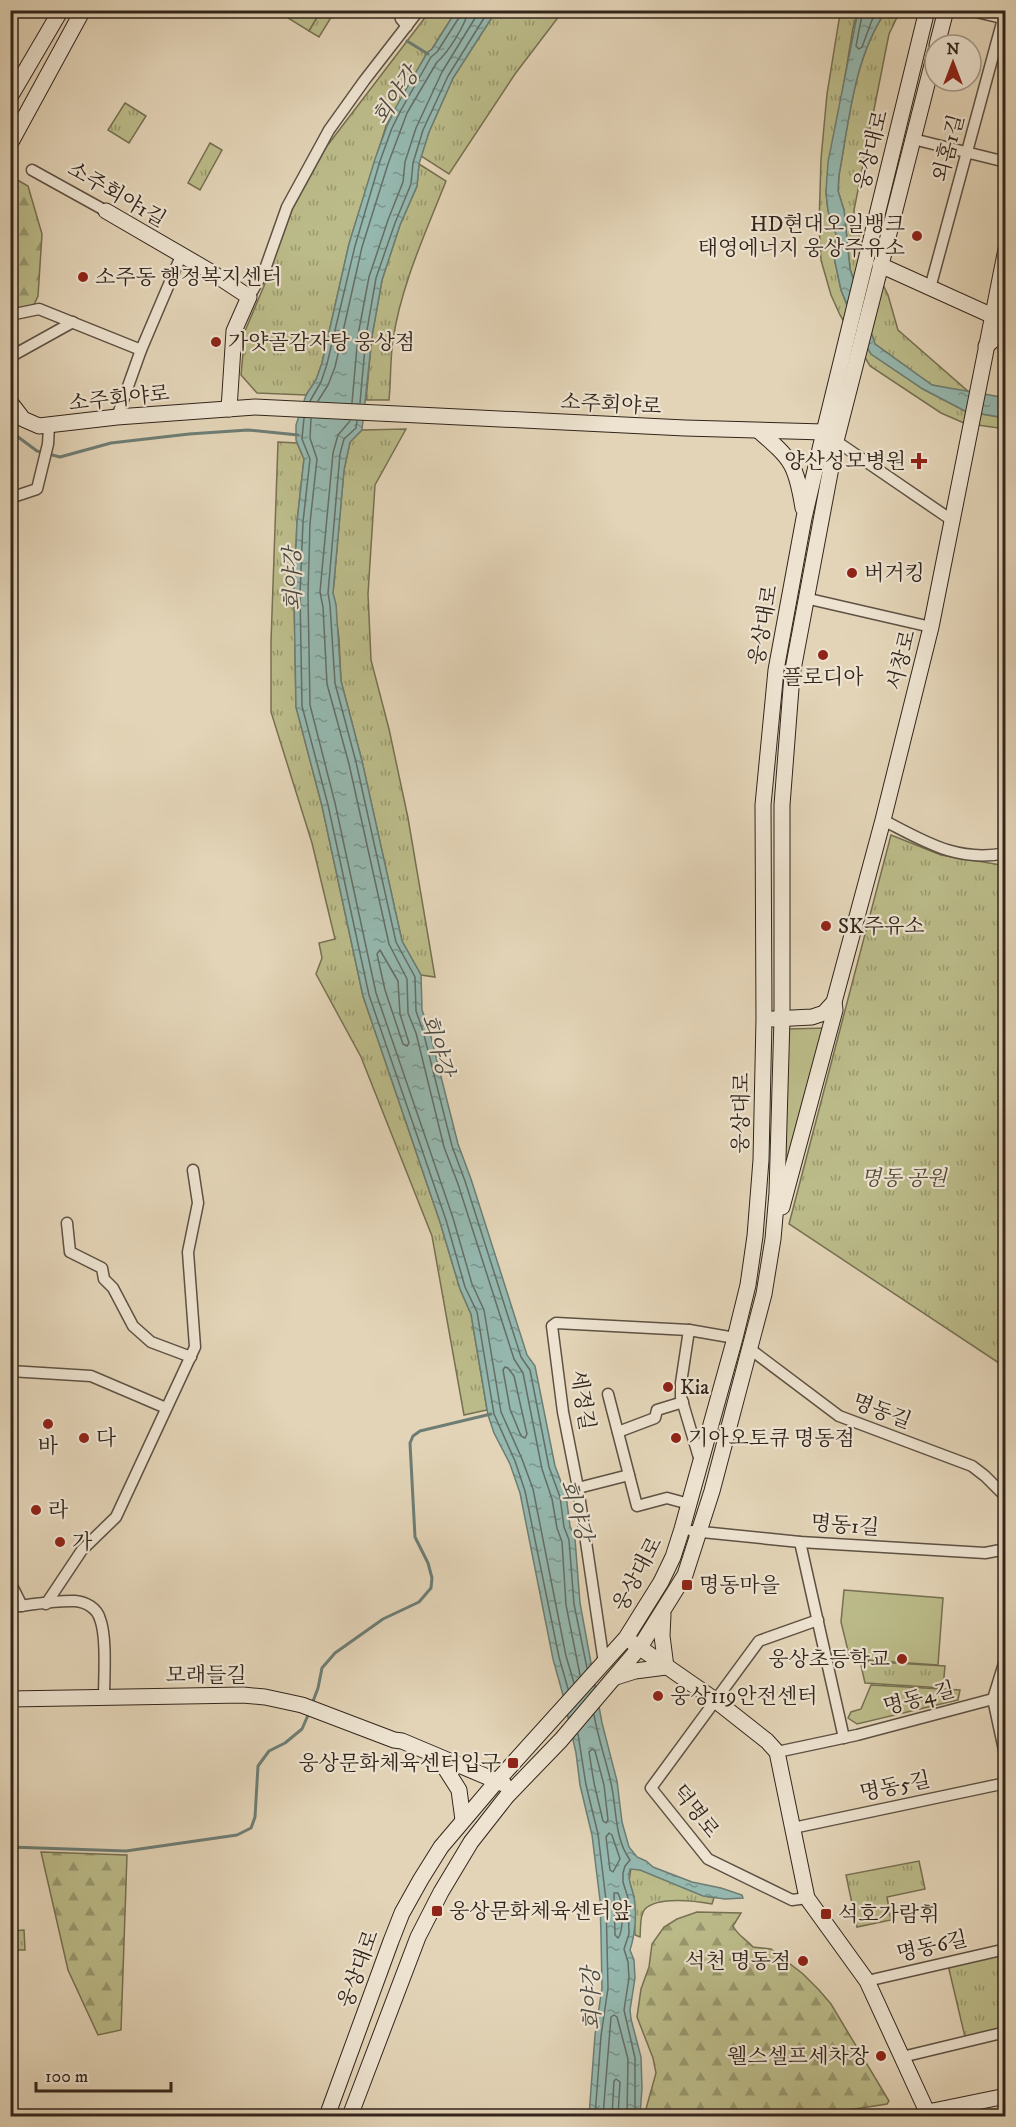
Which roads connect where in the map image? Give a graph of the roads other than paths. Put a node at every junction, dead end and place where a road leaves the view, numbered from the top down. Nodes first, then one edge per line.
1 (61, 10) edge
2 (83, 10) edge
3 (398, 10) edge
4 (419, 10) edge
5 (927, 10) edge
6 (946, 10) edge
7 (968, 10) edge
8 (1004, 19) edge
9 (407, 26) junction
10 (940, 33) edge
11 (12, 91) edge
12 (925, 93) edge
13 (913, 139) junction
14 (10, 144) edge
15 (968, 152) junction
16 (1005, 162) edge
17 (32, 170) dead end
18 (106, 212) joint
19 (1005, 249) edge
20 (181, 256) junction
21 (879, 270) junction
22 (930, 288) junction
23 (249, 297) junction
24 (10, 315) edge
25 (998, 318) edge
26 (73, 322) junction
27 (1005, 334) edge
28 (986, 346) junction
29 (141, 350) junction
30 (10, 357) edge
31 (10, 402) edge
32 (229, 409) junction
33 (117, 417) junction
34 (49, 426) junction
35 (759, 431) junction
36 (830, 436) junction
37 (10, 498) edge
38 (804, 518) junction
39 (953, 521) junction
40 (805, 598) junction
41 (931, 627) junction
42 (883, 820) junction
43 (1005, 854) edge
44 (782, 997) junction
45 (834, 1002) junction
46 (812, 1017) junction
47 (782, 1018) junction
48 (764, 1019) junction
49 (193, 1170) dead end
50 (67, 1223) dead end
51 (773, 1239) junction
52 (689, 1330) junction
53 (735, 1338) junction
54 (750, 1349) junction
55 (191, 1357) junction
56 (10, 1371) edge
57 (608, 1394) dead end
58 (682, 1402) junction
59 (166, 1408) junction
60 (618, 1432) junction
61 (700, 1461) junction
62 (629, 1475) junction
63 (578, 1488) junction
64 (1005, 1497) edge
65 (689, 1504) junction
66 (682, 1529) junction
67 (700, 1532) junction
68 (800, 1542) junction
69 (1005, 1550) edge
70 (10, 1582) edge
71 (46, 1604) junction
72 (22, 1606) junction
73 (10, 1607) edge
74 (663, 1613) junction
75 (818, 1620) junction
76 (626, 1638) junction
77 (640, 1647) junction
78 (1005, 1657) edge
79 (604, 1663) junction
80 (666, 1667) junction
81 (616, 1677) junction
82 (104, 1698) junction
83 (1005, 1698) edge
84 (993, 1699) junction
85 (10, 1700) edge
86 (715, 1700) junction
87 (844, 1738) junction
88 (777, 1752) junction
89 (518, 1758) junction
90 (1005, 1759) edge
91 (447, 1765) junction
92 (1005, 1783) edge
93 (493, 1785) junction
94 (510, 1792) junction
95 (464, 1820) junction
96 (793, 1828) junction
97 (807, 1898) junction
98 (1005, 1949) edge
99 (867, 1981) junction
100 (1005, 2032) edge
101 (902, 2057) junction
102 (1005, 2096) edge
103 (929, 2114) edge
104 (327, 2116) edge
105 (350, 2116) edge

1 - 11 main road
2 - 14 main road
3 - 9 street
4 - 9 street
5 - 36 main road, 웅상대로
6 - 10 main road
7 - 8 street, 외홈1길
8 - 15 street, 외홈1길
9 - 23 street
12 - 13 main road, 웅상대로
13 - 15 street
13 - 21 main road, 웅상대로
15 - 16 street
15 - 22 street, 외홈1길
17 - 18 street, 소주회야1길
18 - 20 main road, 소주회야1길
19 - 25 main road, 서창로
20 - 23 main road, 소주회야1길
20 - 29 street
21 - 22 main road
21 - 36 main road, 웅상대로
22 - 25 main road
23 - 32 main road
24 - 26 street
25 - 28 main road, 서창로
26 - 29 street
26 - 30 street
27 - 28 main road
28 - 39 main road, 서창로
29 - 33 street
31 - 34 main road, 소주회야로
32 - 33 main road, 소주회야로
32 - 35 main road, 소주회야로
33 - 34 main road, 소주회야로
34 - 37 street, 소주회야로
35 - 36 main road, 소주회야로
35 - 38 main road
36 - 38 main road, 웅상대로
36 - 39 street
36 - 40 main road, 웅상대로
38 - 48 main road, 웅상대로
39 - 41 main road, 서창로
40 - 41 street
40 - 44 main road, 웅상대로
41 - 42 main road, 서창로
42 - 43 street
42 - 45 main road, 서창로
44 - 46 main road
44 - 47 main road, 웅상대로
45 - 46 main road
45 - 51 main road, 서창로
46 - 47 main road
47 - 48 main road
47 - 51 main road, 웅상대로
48 - 53 main road, 웅상대로
49 - 55 street
50 - 55 street
51 - 54 main road, 웅상대로
52 - 53 street, 세정길
52 - 58 street
52 - 63 street, 세정길
53 - 61 main road, 웅상대로
54 - 64 street, 명동길
54 - 67 main road, 웅상대로
55 - 59 street
56 - 59 street
57 - 60 street
58 - 60 street
58 - 61 street
59 - 71 street
60 - 62 street
61 - 65 main road, 웅상대로
62 - 63 street
62 - 65 street
63 - 79 street, 세정길
65 - 66 main road, 웅상대로
66 - 67 street, 명동1길
66 - 76 main road, 웅상대로
67 - 68 street, 명동1길
67 - 74 main road, 웅상대로
68 - 69 street, 명동1길
68 - 75 street
70 - 72 street
71 - 72 street
71 - 82 street
72 - 73 street
74 - 77 main road, 웅상대로
74 - 80 main road
75 - 86 street, 덕명로
75 - 87 street
76 - 77 main road
76 - 79 main road, 웅상대로
77 - 80 main road
77 - 81 main road, 웅상대로
78 - 84 street
79 - 89 main road, 웅상대로
80 - 81 main road
80 - 86 main road
81 - 94 main road, 웅상대로
82 - 85 main road, 모래들길
82 - 91 main road, 모래들길
83 - 84 street, 명동4길
84 - 87 street, 명동4길
84 - 90 street
86 - 88 main road
86 - 97 street, 덕명로
87 - 88 street, 명동4길
88 - 96 main road
89 - 91 main road
89 - 93 main road, 웅상대로
91 - 93 main road, 모래들길
91 - 95 main road
92 - 96 street, 명동5길
93 - 94 main road, 모래들길
93 - 95 main road, 웅상대로
94 - 105 main road, 웅상대로
95 - 104 main road, 웅상대로
96 - 97 main road
97 - 99 main road
98 - 99 street, 명동6길
99 - 101 main road
100 - 101 street
101 - 103 main road
102 - 103 main road

